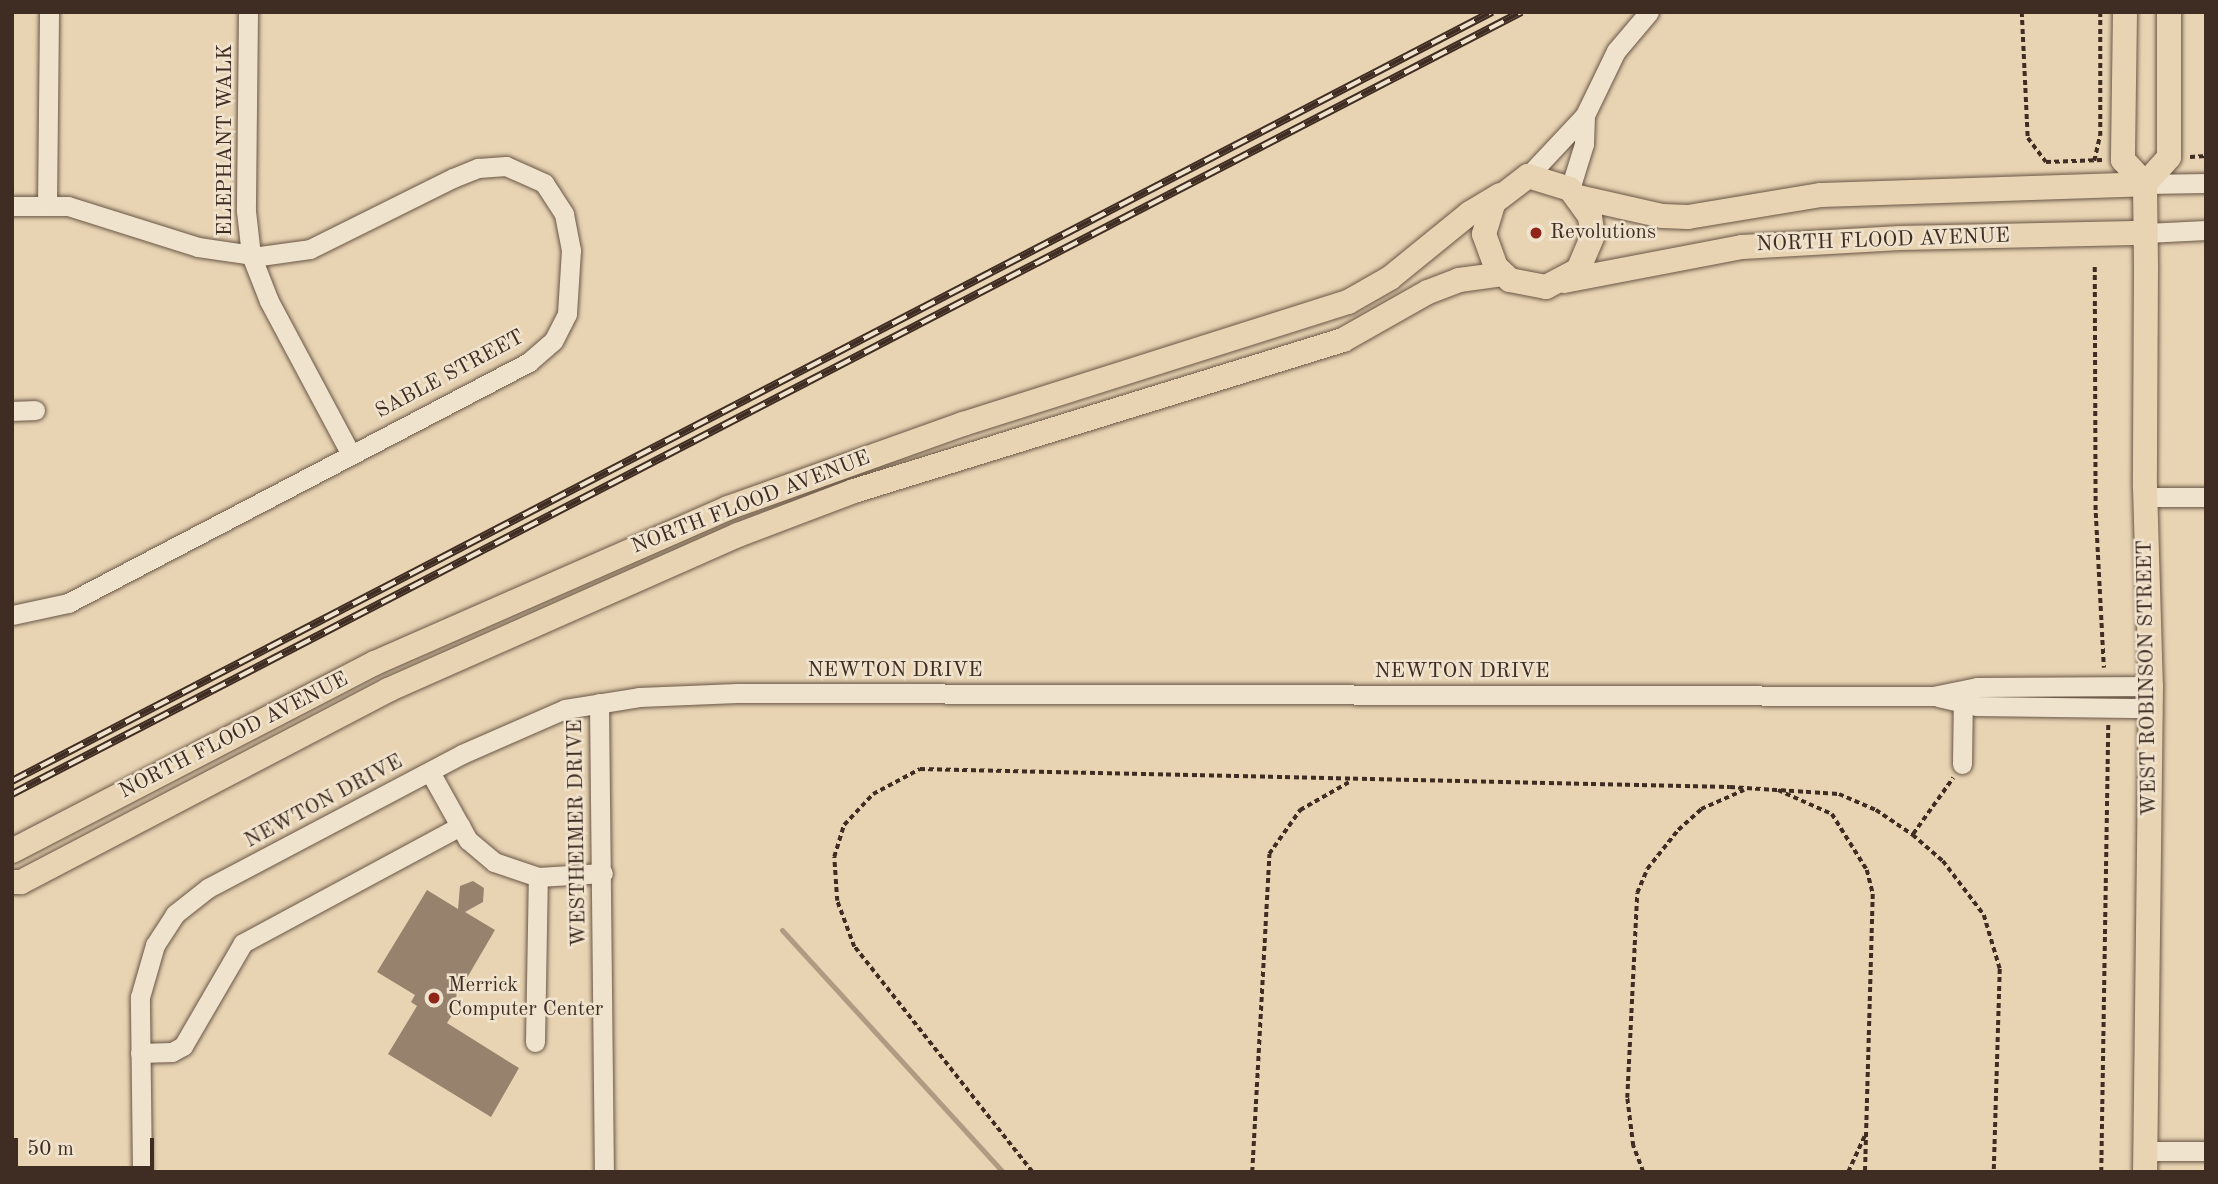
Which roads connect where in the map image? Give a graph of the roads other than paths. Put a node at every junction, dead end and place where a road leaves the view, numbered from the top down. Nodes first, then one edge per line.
1 (49, 12) edge
2 (248, 12) edge
3 (1648, 12) edge
4 (2125, 12) edge
5 (2169, 12) edge
6 (1585, 114) junction
7 (1528, 176) junction
8 (2206, 183) edge
9 (2145, 184) junction
10 (1574, 193) junction
11 (1500, 195) junction
12 (12, 206) edge
13 (47, 206) junction
14 (2206, 230) edge
15 (2146, 233) junction
16 (251, 255) junction
17 (1503, 274) junction
18 (1564, 281) junction
19 (35, 410) dead end
20 (12, 411) edge
21 (350, 453) junction
22 (2145, 497) junction
23 (2206, 497) edge
24 (12, 615) edge
25 (1963, 696) junction
26 (2151, 697) junction
27 (599, 703) junction
28 (1962, 764) road end
29 (430, 772) junction
30 (460, 826) junction
31 (12, 851) edge
32 (603, 873) junction
33 (538, 877) junction
34 (12, 881) edge
35 (535, 1042) dead end
36 (140, 1053) junction
37 (2206, 1151) edge
38 (2145, 1161) edge
39 (142, 1172) edge
40 (604, 1172) edge

1 - 13 street
2 - 16 street, ELEPHANT WALK
3 - 6 street
4 - 9 main road
5 - 9 main road
6 - 7 street
6 - 10 street
7 - 10 main road
7 - 11 main road
8 - 9 street, NORTH FLOOD AVENUE
9 - 10 main road, NORTH FLOOD AVENUE
9 - 15 main road, WEST ROBINSON STREET
10 - 18 main road
11 - 17 main road
11 - 31 main road, NORTH FLOOD AVENUE
12 - 13 street, SABLE STREET
13 - 16 street, SABLE STREET
14 - 15 street, NORTH FLOOD AVENUE
15 - 18 main road, NORTH FLOOD AVENUE
15 - 22 main road, WEST ROBINSON STREET
16 - 21 street, ELEPHANT WALK
16 - 21 street, SABLE STREET
17 - 18 main road
17 - 34 main road, NORTH FLOOD AVENUE
19 - 20 street
21 - 24 street, SABLE STREET
22 - 23 street
22 - 26 main road, WEST ROBINSON STREET
25 - 26 street, NEWTON DRIVE
25 - 26 street, NEWTON DRIVE
25 - 27 street, NEWTON DRIVE
25 - 28 street
26 - 38 main road, WEST ROBINSON STREET
27 - 29 street, NEWTON DRIVE
27 - 32 street, WESTHEIMER DRIVE
29 - 30 street
29 - 36 street, NEWTON DRIVE
30 - 33 street
30 - 36 street
32 - 33 street
32 - 40 street, WESTHEIMER DRIVE
33 - 35 street
36 - 39 street, NEWTON DRIVE
37 - 38 street

